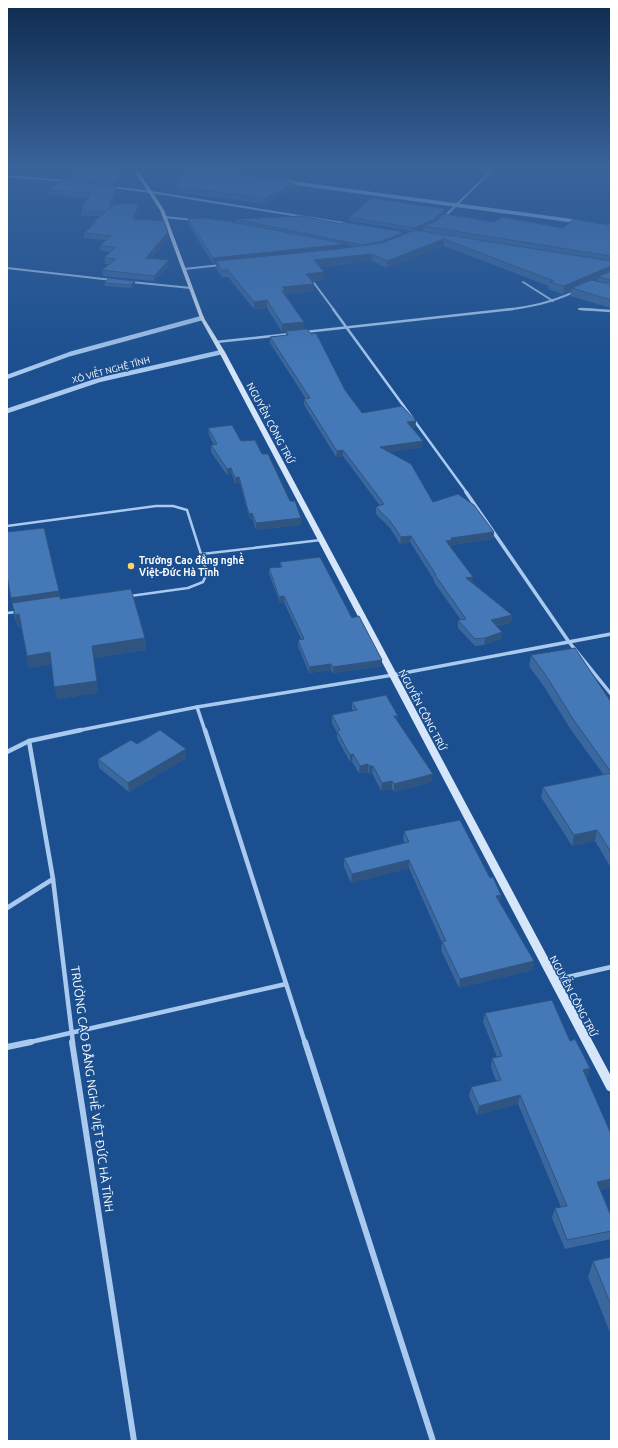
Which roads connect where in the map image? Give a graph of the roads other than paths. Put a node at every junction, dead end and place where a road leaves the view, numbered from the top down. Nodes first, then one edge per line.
1 (172, 237) edge
2 (222, 265) edge
3 (7, 268) edge
4 (184, 269) junction
5 (114, 280) edge
6 (130, 282) edge
7 (522, 282) dead end
8 (314, 283) edge
9 (191, 288) junction
10 (578, 291) edge
11 (553, 301) junction
12 (578, 309) dead end
13 (611, 311) edge
14 (202, 318) junction
15 (348, 328) junction
16 (301, 333) edge
17 (293, 334) edge
18 (216, 342) junction
19 (222, 352) junction
20 (7, 377) edge
21 (7, 411) edge
22 (7, 526) edge
23 (322, 540) junction
24 (202, 554) junction
25 (125, 596) edge
26 (23, 611) edge
27 (7, 613) edge
28 (611, 634) edge
29 (569, 642) junction
30 (393, 674) junction
31 (611, 694) edge
32 (197, 707) junction
33 (29, 741) junction
34 (7, 752) edge
35 (53, 879) junction
36 (7, 908) edge
37 (611, 967) edge
38 (555, 981) junction
39 (286, 984) junction
40 (71, 1032) junction
41 (7, 1047) edge
42 (611, 1087) edge
43 (134, 1441) edge
44 (432, 1441) edge

1 - 4 main road, NGUYỄN CÔNG TRỨ
2 - 4 street
3 - 5 street
4 - 9 main road, NGUYỄN CÔNG TRỨ
6 - 9 street
7 - 11 street
8 - 15 street
9 - 14 main road, NGUYỄN CÔNG TRỨ
10 - 11 street
11 - 15 street
12 - 13 street
14 - 18 main road, NGUYỄN CÔNG TRỨ
14 - 20 street
15 - 16 street
15 - 29 street
17 - 18 street
18 - 19 main road, NGUYỄN CÔNG TRỨ
19 - 21 street, XÔ VIẾT NGHỆ TĨNH
19 - 23 main road, NGUYỄN CÔNG TRỨ
22 - 24 lane
23 - 24 lane
23 - 30 main road, NGUYỄN CÔNG TRỨ
24 - 25 lane
26 - 27 lane
28 - 29 street
29 - 30 street
29 - 31 street
30 - 32 street
30 - 38 main road, NGUYỄN CÔNG TRỨ
32 - 33 street
32 - 39 street
33 - 34 street
33 - 35 street, TRƯỜNG CAO ĐẲNG NGHỀ VIỆT ĐỨC HÀ TĨNH
35 - 36 street
35 - 40 street, TRƯỜNG CAO ĐẲNG NGHỀ VIỆT ĐỨC HÀ TĨNH
37 - 38 street
38 - 42 main road, NGUYỄN CÔNG TRỨ
39 - 40 street
39 - 44 street
40 - 41 street
40 - 43 street, TRƯỜNG CAO ĐẲNG NGHỀ VIỆT ĐỨC HÀ TĨNH

